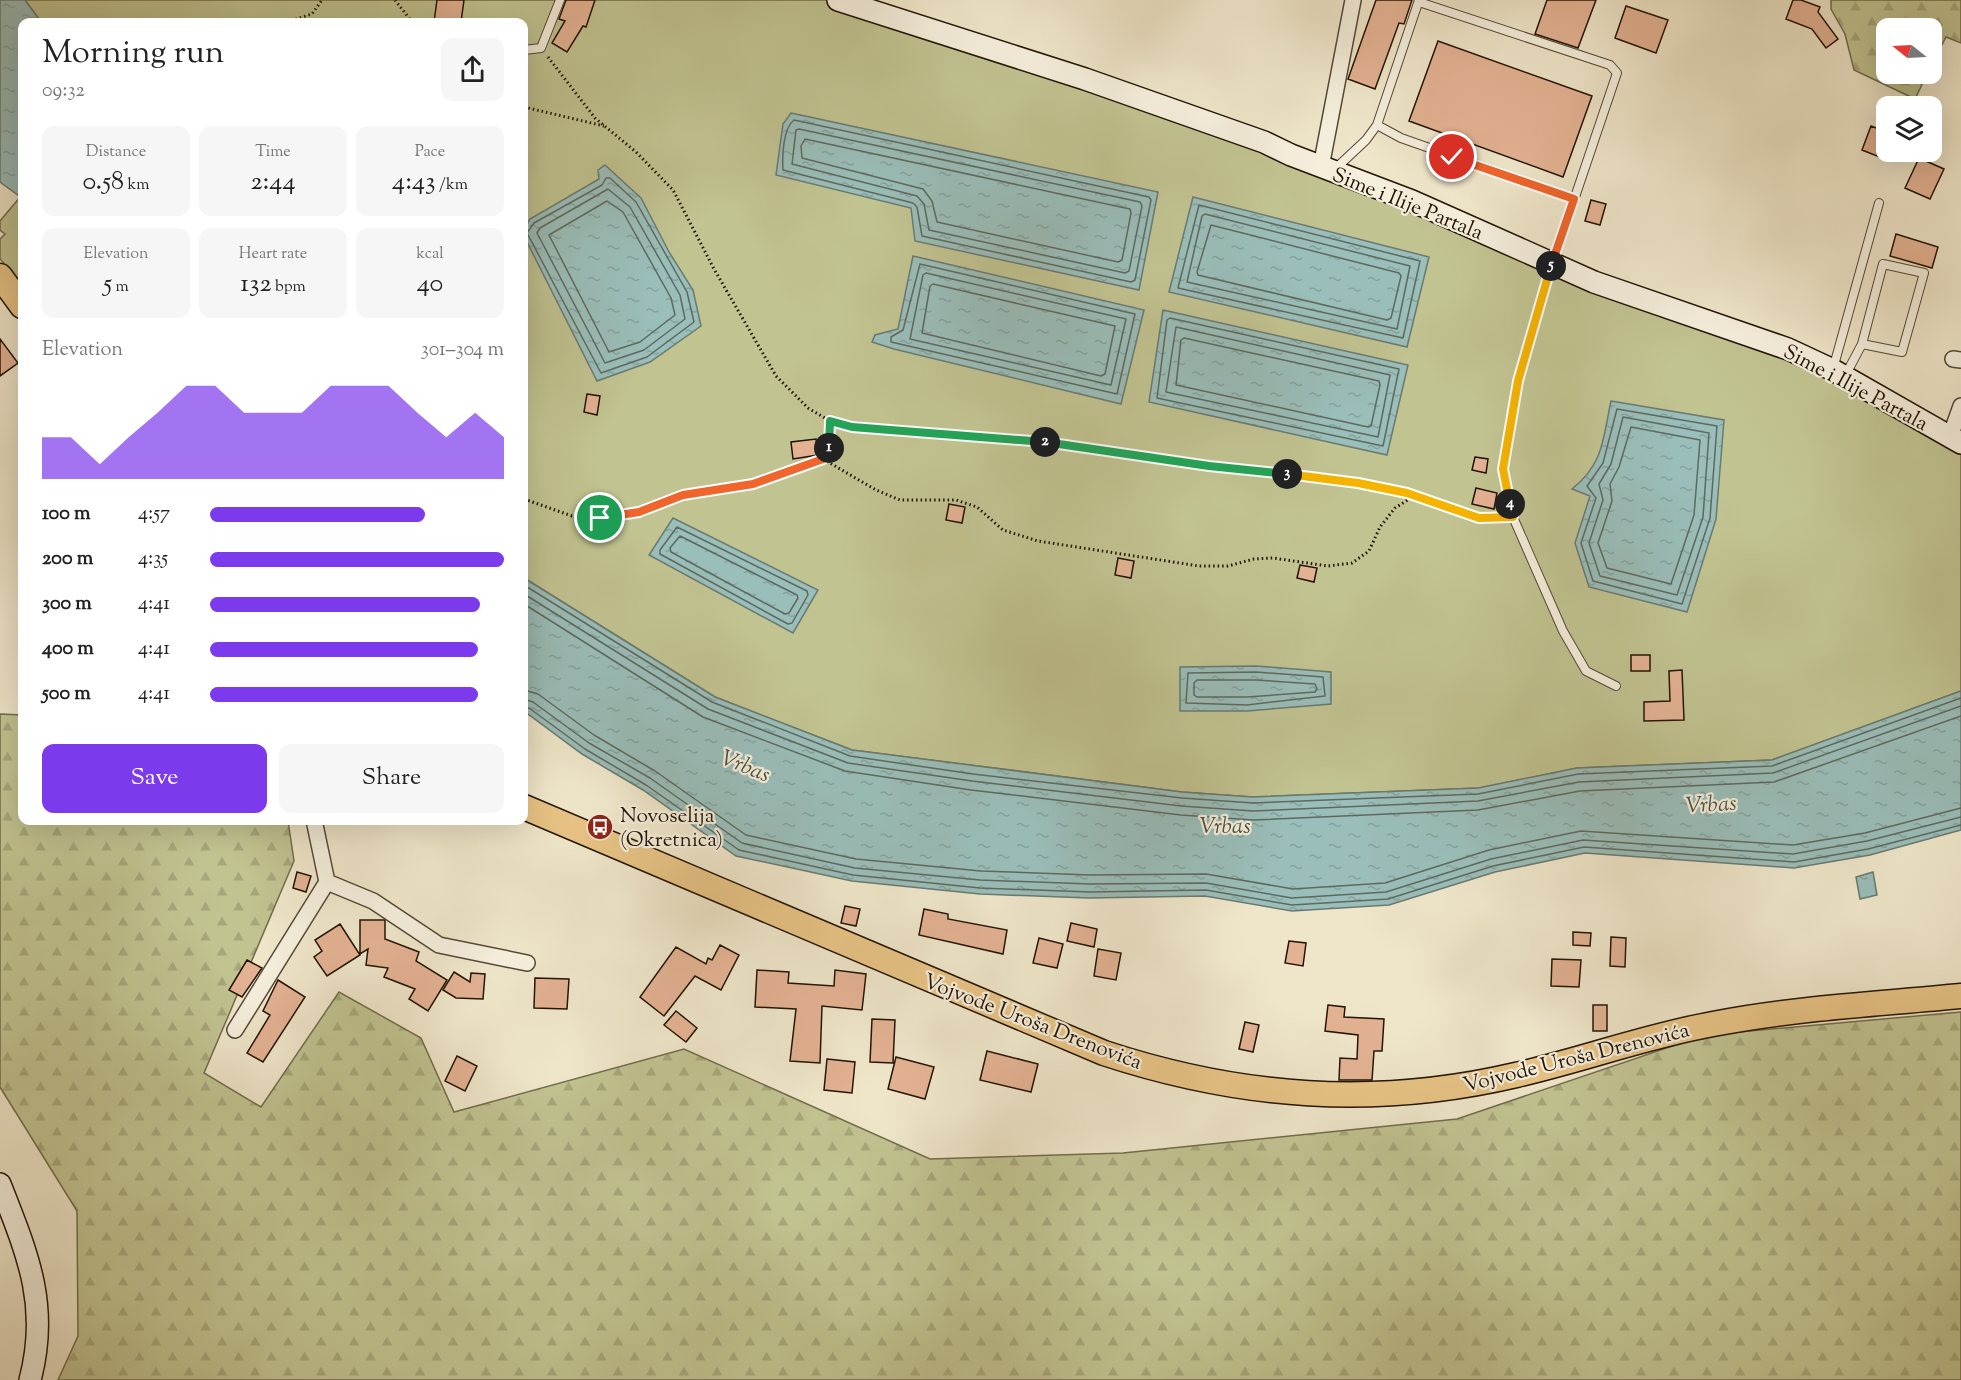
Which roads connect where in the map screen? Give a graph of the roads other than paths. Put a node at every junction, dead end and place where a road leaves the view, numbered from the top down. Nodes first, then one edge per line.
1 (560, 0) edge
2 (838, 0) edge
3 (1353, 0) edge
4 (1419, 1) edge
5 (528, 50) edge
6 (1377, 125) junction
7 (1327, 169) junction
8 (1574, 199) junction
9 (1879, 203) dead end
10 (1551, 265) junction
11 (0, 276) edge
12 (18, 301) edge
13 (1862, 344) junction
14 (1839, 374) junction
15 (1961, 406) edge
16 (1956, 440) edge
17 (1616, 686) dead end
18 (528, 809) edge
19 (315, 825) edge
20 (327, 882) junction
21 (527, 963) dead end
22 (1961, 996) edge
23 (235, 1030) dead end
24 (0, 1184) edge
25 (30, 1380) edge

1 - 5 lane
2 - 7 street, Sime i Ilije Partala
3 - 7 street
4 - 6 lane
4 - 8 lane
6 - 7 lane
6 - 8 lane
7 - 10 street, Sime i Ilije Partala
8 - 10 lane
9 - 14 lane
10 - 14 street, Sime i Ilije Partala
10 - 17 lane
11 - 12 main road
13 - 13 lane
13 - 14 lane
14 - 16 street, Sime i Ilije Partala
15 - 16 street
18 - 22 main road, Vojvode Uroša Drenovića
19 - 20 street
20 - 21 street
20 - 23 street
24 - 25 street

